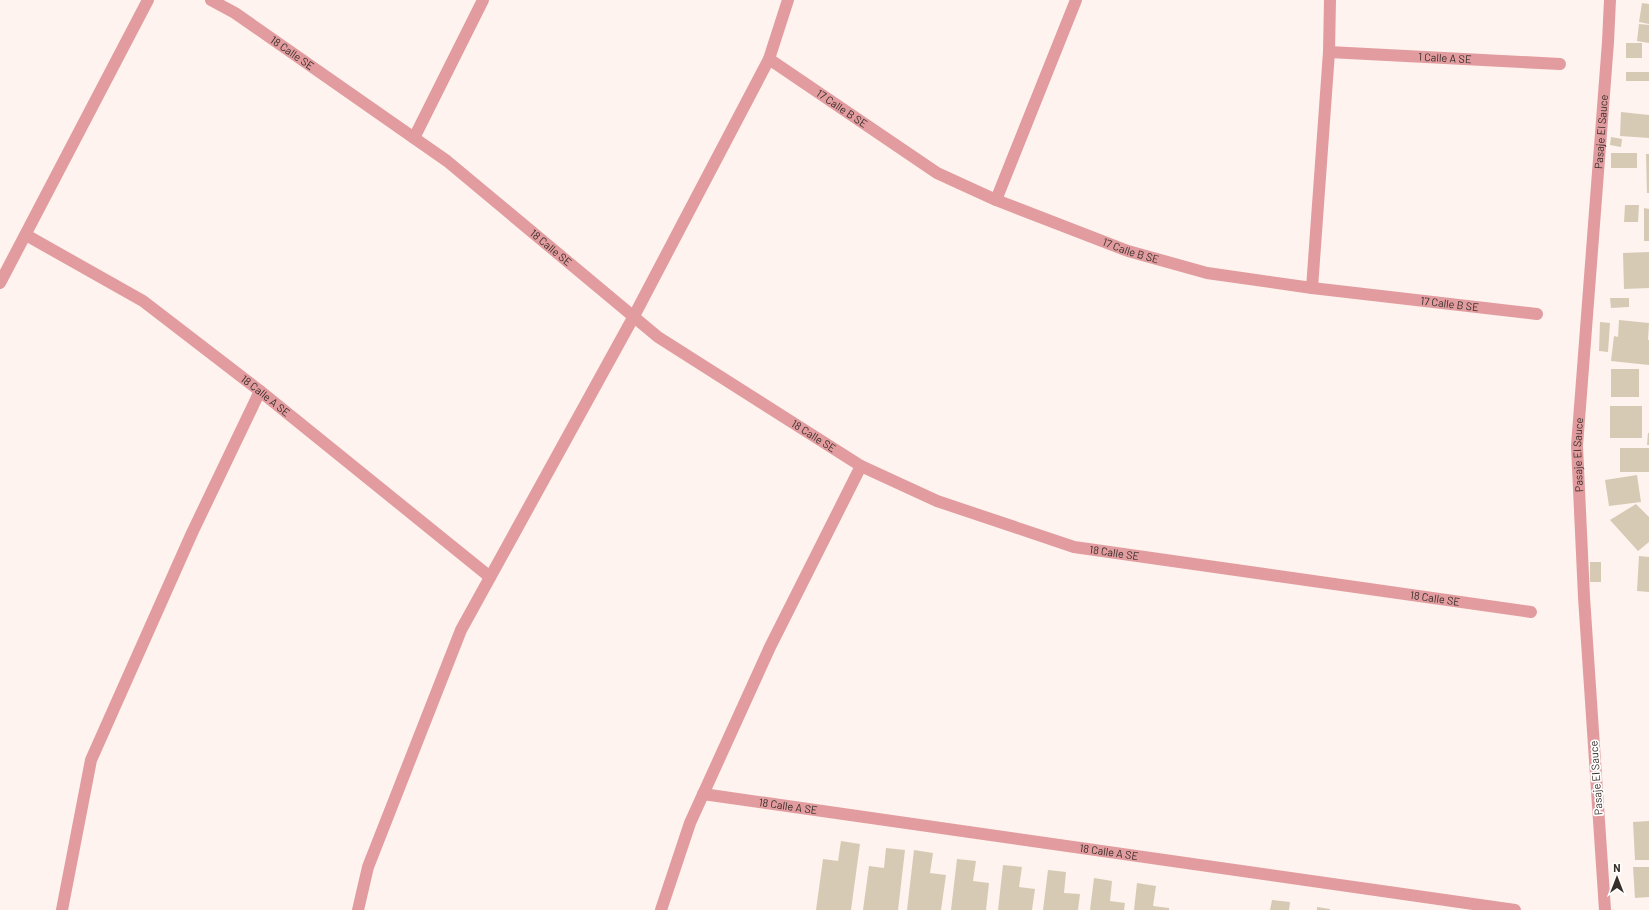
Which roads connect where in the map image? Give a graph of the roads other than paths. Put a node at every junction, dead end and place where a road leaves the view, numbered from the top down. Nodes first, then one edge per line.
1 (148, 0) edge
2 (211, 0) edge
3 (483, 0) edge
4 (788, 0) edge
5 (1076, 0) edge
6 (1330, 0) edge
7 (1610, 0) edge
8 (1329, 52) junction
9 (769, 59) junction
10 (1560, 64) dead end
11 (414, 138) junction
12 (996, 200) junction
13 (26, 234) junction
14 (0, 283) edge
15 (1312, 288) junction
16 (1537, 314) dead end
17 (634, 316) junction
18 (260, 391) junction
19 (861, 466) junction
20 (490, 577) junction
21 (1531, 612) dead end
22 (703, 794) junction
23 (62, 910) edge
24 (358, 910) edge
25 (660, 910) edge
26 (1515, 910) edge
27 (1605, 910) edge

1 - 13 street
2 - 11 street, 18 Calle SE
3 - 11 street
4 - 9 street
5 - 12 street
6 - 8 street
7 - 27 street, Pasaje El Sauce
8 - 10 street, 1 Calle A SE
8 - 15 street
9 - 12 street, 17 Calle B SE
9 - 17 street
11 - 17 street, 18 Calle SE
12 - 15 street, 17 Calle B SE
13 - 14 street
13 - 18 street, 18 Calle A SE
15 - 16 street, 17 Calle B SE
17 - 19 street, 18 Calle SE
17 - 20 street
18 - 20 street, 18 Calle A SE
18 - 23 street
19 - 21 street, 18 Calle SE
19 - 22 street
20 - 24 street
22 - 25 street
22 - 26 street, 18 Calle A SE

